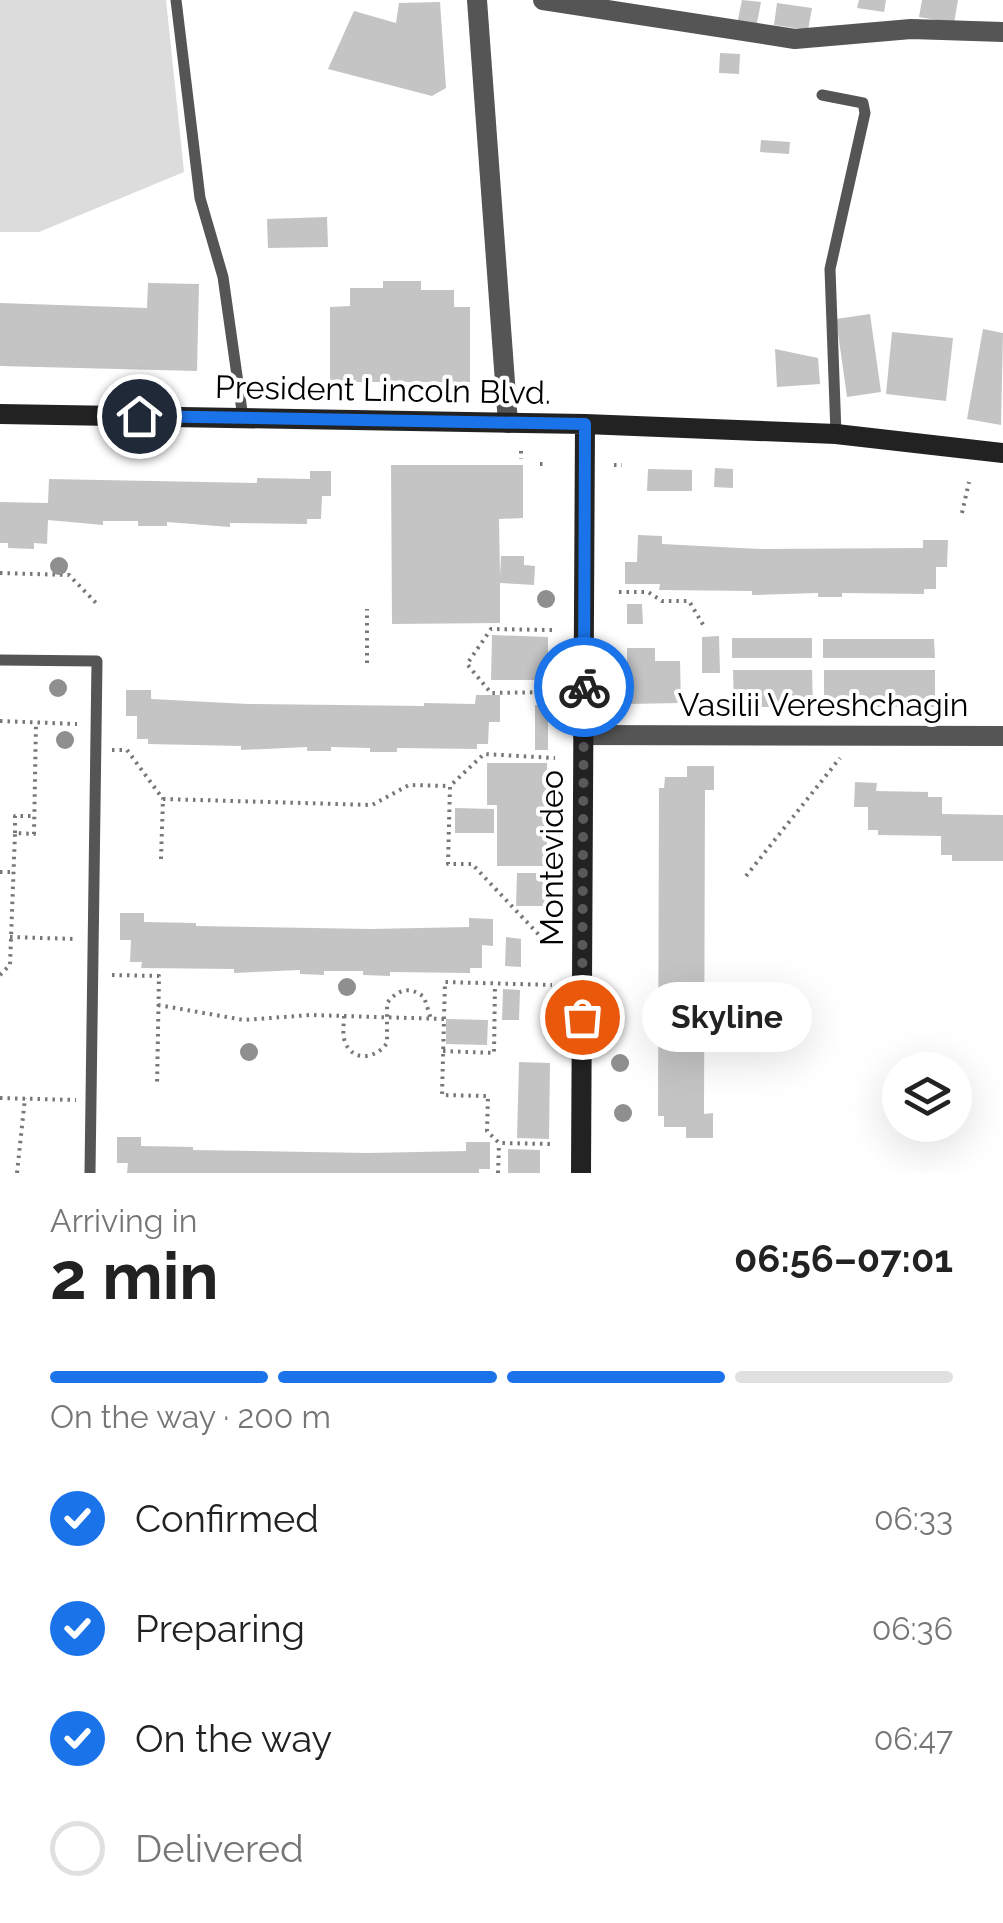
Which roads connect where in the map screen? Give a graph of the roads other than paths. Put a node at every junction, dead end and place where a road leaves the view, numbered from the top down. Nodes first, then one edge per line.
1 (176, 0) edge
2 (477, 0) edge
3 (543, 0) edge
4 (1003, 32) edge
5 (822, 95) dead end
6 (0, 414) edge
7 (242, 418) junction
8 (508, 423) junction
9 (585, 424) junction
10 (836, 434) junction
11 (1002, 449) edge
12 (0, 660) edge
13 (583, 734) junction
14 (1003, 736) edge
15 (90, 1173) edge
16 (580, 1173) edge

1 - 7 lane
2 - 8 street
3 - 4 street
5 - 10 lane
6 - 7 street, President Lincoln Blvd.
7 - 8 street, President Lincoln Blvd.
8 - 9 street, President Lincoln Blvd.
9 - 10 street, President Lincoln Blvd.
9 - 13 street, Montevideo
10 - 11 street, President Lincoln Blvd.
12 - 15 lane
13 - 14 street, Vasilii Vereshchagin
13 - 16 street, Montevideo

